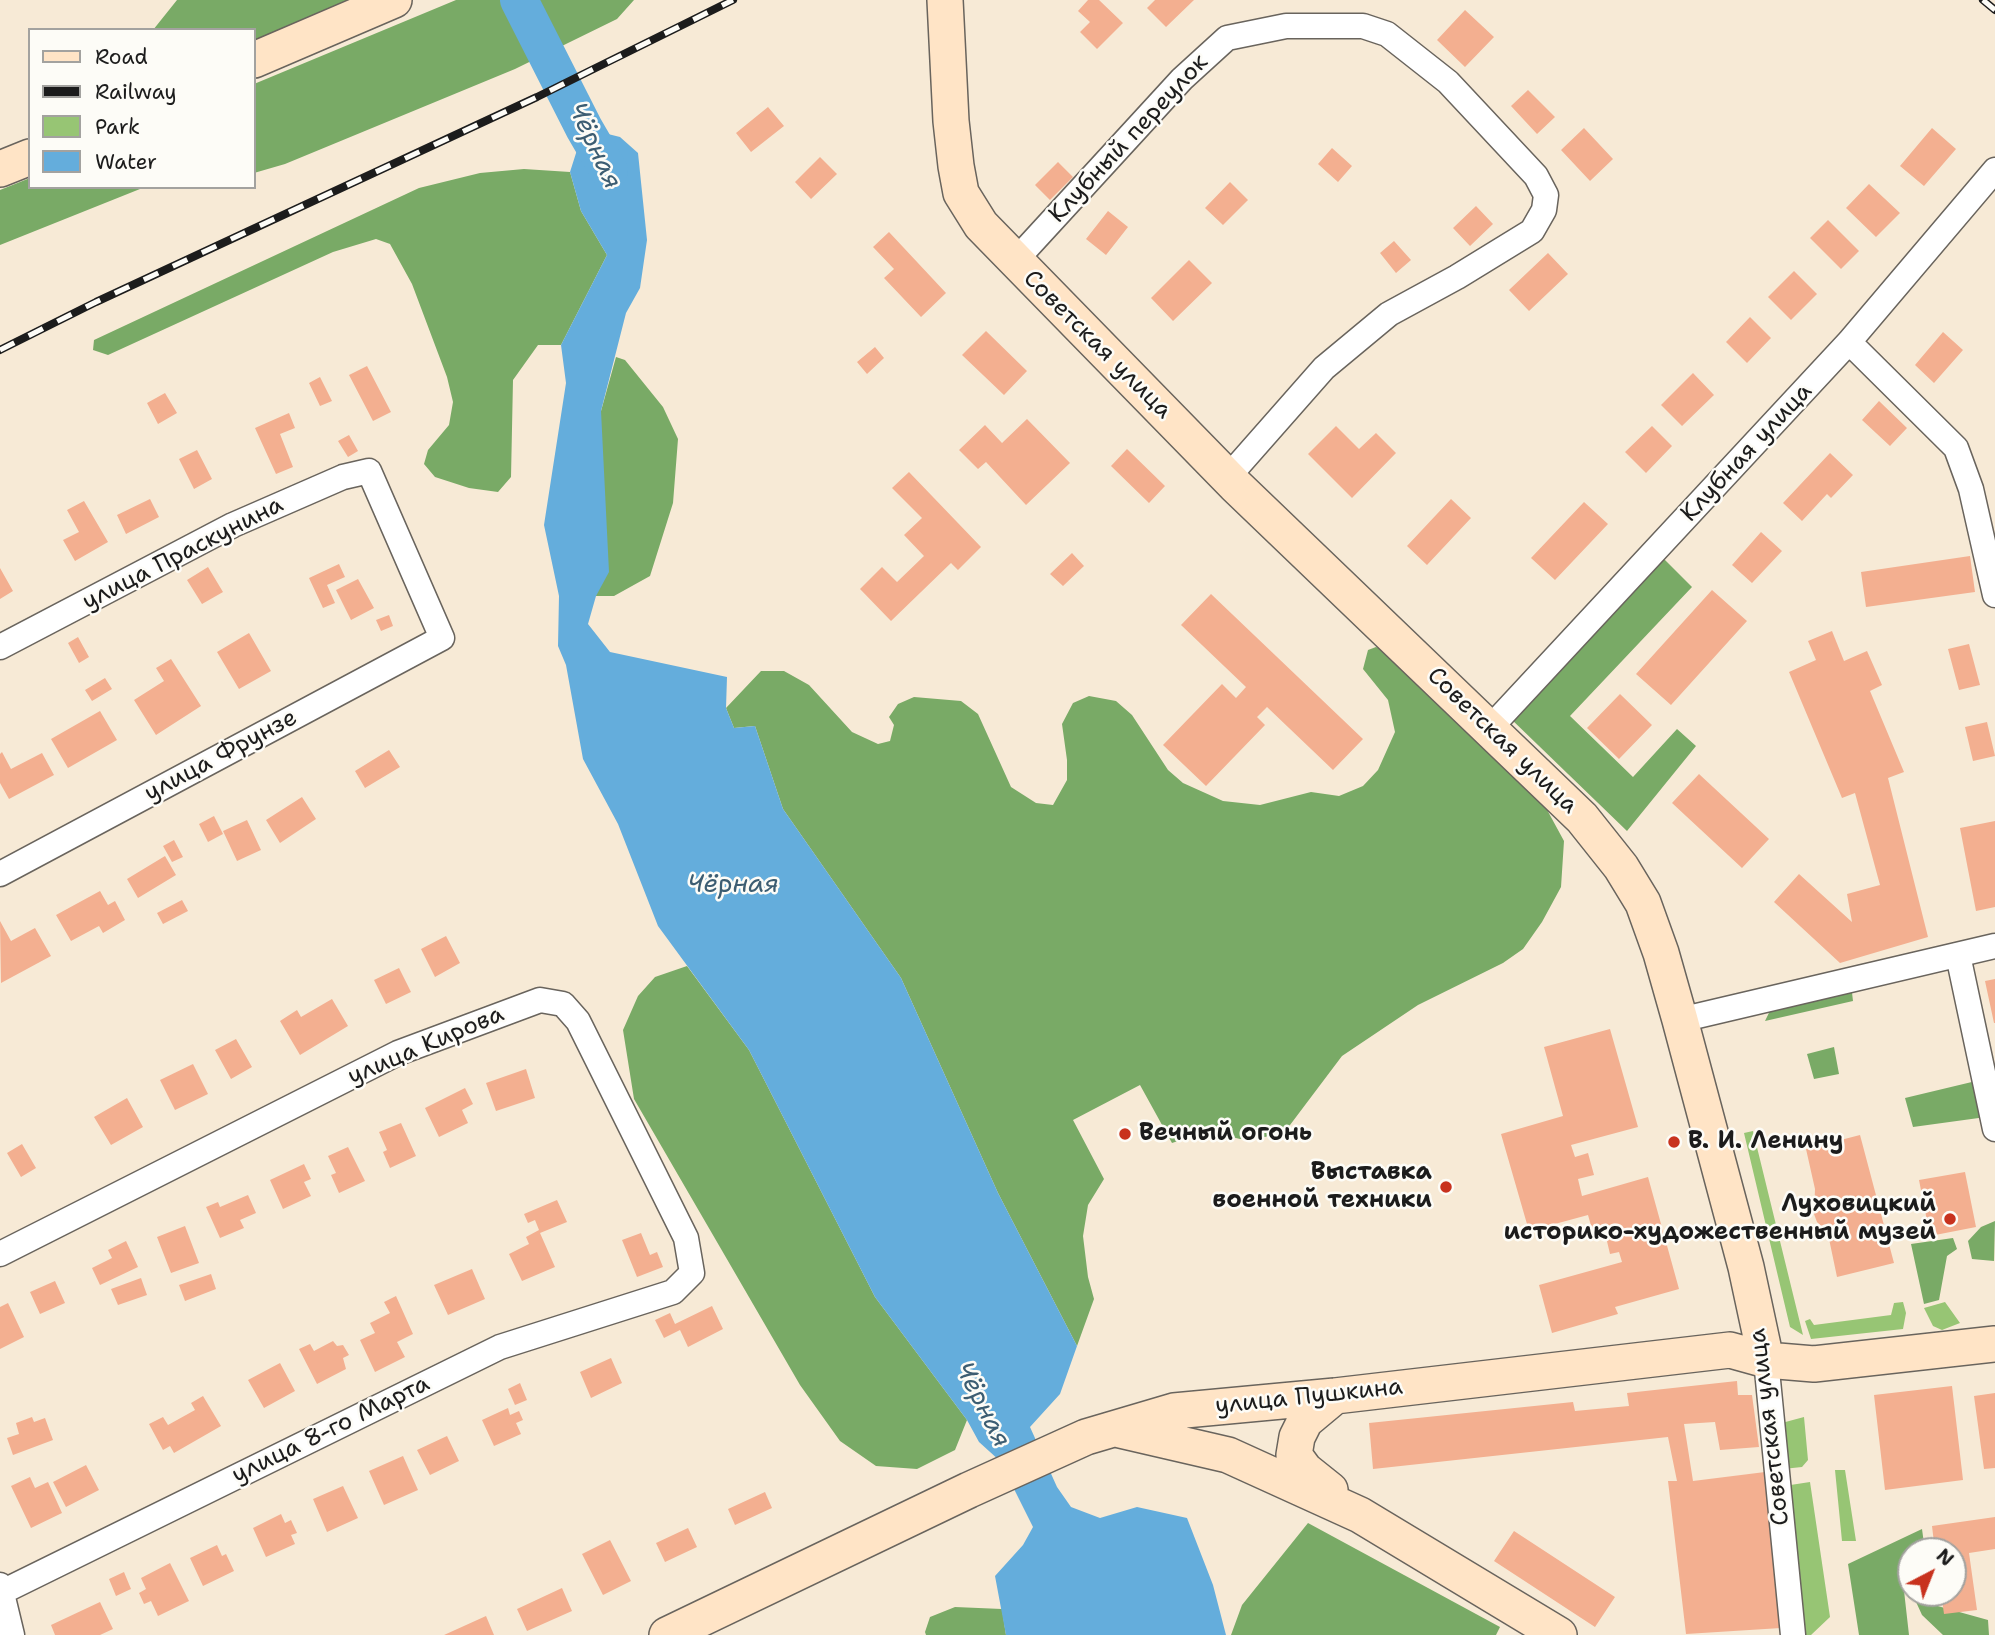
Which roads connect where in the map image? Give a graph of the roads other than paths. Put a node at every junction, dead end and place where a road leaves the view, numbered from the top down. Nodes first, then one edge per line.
1 (394, 0) edge
2 (945, 0) edge
3 (256, 59) edge
4 (28, 158) edge
5 (0, 169) edge
6 (1995, 170) edge
7 (1015, 261) junction
8 (1849, 342) junction
9 (1227, 477) junction
10 (1995, 595) edge
11 (442, 638) joint
12 (0, 647) edge
13 (1490, 728) junction
14 (0, 874) edge
15 (1995, 946) edge
16 (1958, 954) junction
17 (1680, 1020) junction
18 (1995, 1129) edge
19 (0, 1254) edge
20 (673, 1292) joint
21 (1995, 1344) edge
22 (1766, 1360) junction
23 (1335, 1396) junction
24 (1101, 1433) junction
25 (1360, 1514) junction
26 (0, 1590) edge
27 (12, 1635) edge
28 (667, 1635) edge
29 (1559, 1635) edge
30 (1793, 1635) edge

1 - 3 main road
2 - 7 main road, Советская улица
4 - 5 main road
6 - 8 street, Клубная улица
7 - 9 main road, Советская улица
7 - 9 street, Клубный переулок
8 - 10 street
8 - 13 street, Клубная улица
9 - 13 main road, Советская улица
11 - 12 street, улица Праскунина
11 - 14 street, улица Фрунзе
13 - 17 main road, Советская улица
15 - 16 street
16 - 17 street
16 - 18 street
17 - 22 main road, Советская улица
19 - 20 street, улица Кирова
20 - 26 street, улица 8-го Марта
21 - 22 main road, улица Пушкина
22 - 23 main road, улица Пушкина
22 - 30 street, Советская улица
23 - 24 main road, улица Пушкина
23 - 25 main road
24 - 25 main road
24 - 28 main road, улица Пушкина
25 - 29 main road
26 - 27 street

